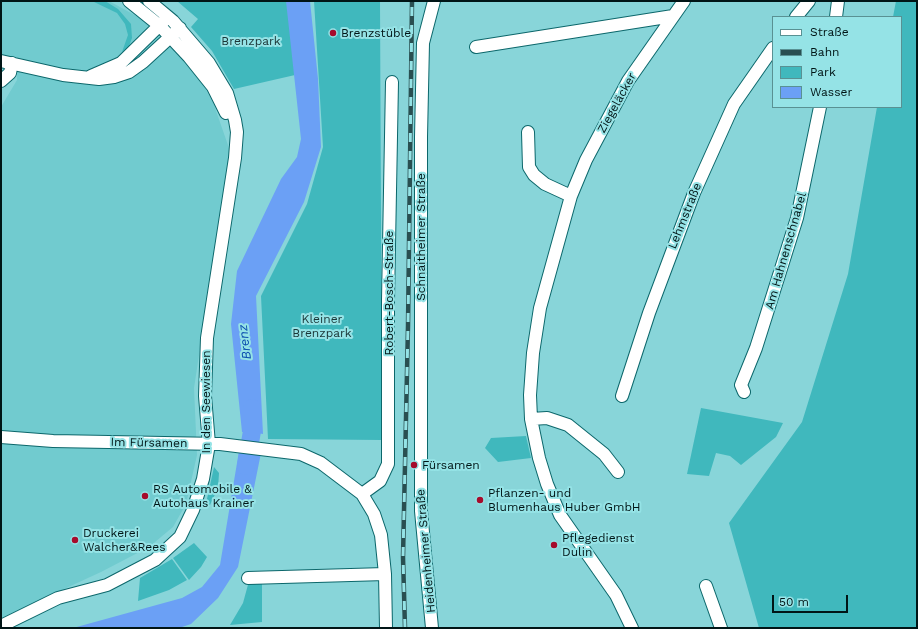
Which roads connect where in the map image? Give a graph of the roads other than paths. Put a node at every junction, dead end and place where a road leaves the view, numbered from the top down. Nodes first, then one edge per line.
1 (129, 1) edge
2 (149, 1) edge
3 (434, 1) edge
4 (684, 1) edge
5 (809, 1) edge
6 (838, 1) edge
7 (673, 16) junction
8 (797, 16) edge
9 (836, 16) edge
10 (168, 17) junction
11 (160, 26) junction
12 (180, 28) junction
13 (171, 37) junction
14 (476, 47) dead end
15 (772, 49) edge
16 (6, 62) edge
17 (86, 78) junction
18 (1, 81) edge
19 (392, 82) dead end
20 (820, 108) edge
21 (528, 132) dead end
22 (235, 158) junction
23 (570, 196) junction
24 (744, 392) dead end
25 (622, 396) dead end
26 (531, 419) junction
27 (1, 438) edge
28 (209, 444) junction
29 (618, 472) dead end
30 (420, 474) joint
31 (362, 494) junction
32 (386, 574) junction
33 (248, 578) dead end
34 (706, 586) dead end
35 (1, 626) edge
36 (386, 628) edge
37 (432, 628) edge
38 (632, 628) edge
39 (721, 628) edge

1 - 11 street, In den Seewiesen
2 - 10 street, In den Seewiesen
3 - 30 street, Schnaitheimer Straße
4 - 7 street, Ziegeläcker
5 - 8 street
6 - 9 street
7 - 14 street
7 - 23 street, Ziegeläcker
10 - 11 street
10 - 12 street, In den Seewiesen
11 - 13 street, In den Seewiesen
11 - 17 street
12 - 13 street
12 - 22 street, In den Seewiesen
13 - 17 street
13 - 22 street, In den Seewiesen
15 - 25 street, Lehmstraße
16 - 17 street
16 - 18 street
19 - 31 street, Robert-Bosch-Straße
20 - 24 street, Am Hahnenschnabel
21 - 23 street
22 - 28 street, In den Seewiesen
23 - 26 street, Ziegeläcker
26 - 29 street
26 - 38 street, Ziegeläcker
27 - 28 street, Im Fürsamen
28 - 31 street, Im Fürsamen
28 - 35 street, In den Seewiesen
30 - 37 street, Heidenheimer Straße
31 - 32 street, Im Fürsamen
32 - 33 street
32 - 36 street, Im Fürsamen
34 - 39 street

